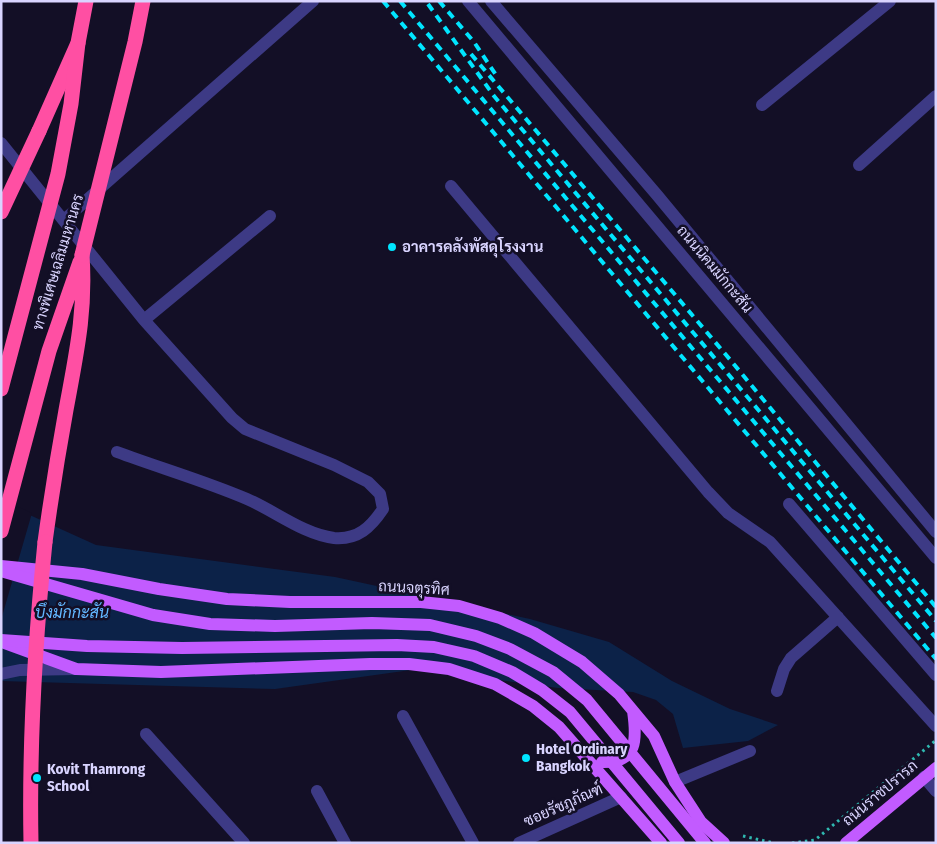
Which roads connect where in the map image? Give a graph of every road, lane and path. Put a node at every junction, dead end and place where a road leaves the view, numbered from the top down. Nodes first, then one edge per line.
1 (86, 1) edge
2 (142, 1) edge
3 (313, 1) edge
4 (468, 1) edge
5 (491, 1) edge
6 (890, 1) edge
7 (78, 43) junction
8 (936, 96) edge
9 (762, 105) dead end
10 (1, 143) edge
11 (859, 165) dead end
12 (451, 186) dead end
13 (1, 212) edge
14 (270, 216) dead end
15 (64, 220) junction
16 (82, 256) junction
17 (144, 320) junction
18 (1, 389) edge
19 (117, 452) dead end
20 (788, 504) dead end
21 (931, 519) edge
22 (1, 532) edge
23 (936, 532) edge
24 (936, 558) edge
25 (1, 566) edge
26 (1, 571) edge
27 (838, 617) junction
28 (1, 641) edge
29 (76, 669) junction
30 (1, 674) edge
31 (936, 675) edge
32 (777, 691) dead end
33 (633, 710) junction
34 (403, 716) dead end
35 (936, 726) edge
36 (146, 734) dead end
37 (936, 741) edge
38 (750, 751) dead end
39 (590, 761) junction
40 (936, 768) edge
41 (924, 777) junction
42 (675, 782) junction
43 (936, 790) edge
44 (317, 791) dead end
45 (621, 798) junction
46 (743, 836) dead end
47 (32, 843) edge
48 (244, 843) edge
49 (345, 843) edge
50 (473, 843) edge
51 (519, 843) edge
52 (661, 843) edge
53 (679, 843) edge
54 (705, 843) edge
55 (724, 843) edge
56 (774, 843) edge
57 (792, 843) edge
58 (846, 843) edge

1 - 7 highway, ทางพิเศษเฉลิมมหานคร
2 - 16 highway, ทางพิเศษเฉลิมมหานคร, bridge
3 - 15 street
4 - 24 street, ถนนนิคมมักกะสัน
5 - 21 street, ถนนนิคมมักกะสัน
6 - 9 street
7 - 13 highway, bridge
7 - 18 highway, ทางพิเศษเฉลิมมหานคร, bridge
8 - 11 street
10 - 15 street
12 - 27 street
14 - 17 street
15 - 17 street
16 - 22 highway, ทางพิเศษเฉลิมมหานคร
16 - 47 highway, bridge
17 - 19 street
20 - 31 street
21 - 23 street, ถนนนิคมมักกะสัน
25 - 33 main road, ถนนจตุรทิศ
26 - 54 main road, bridge
27 - 32 street
27 - 35 street
28 - 29 main road, bridge
28 - 53 main road, bridge
29 - 30 street
29 - 39 main road
33 - 39 main road
33 - 42 main road, ถนนจตุรทิศ
34 - 50 street
36 - 48 street
37 - 57 path
38 - 42 street
39 - 45 main road
40 - 41 main road, ถนนราชปรารภ
41 - 43 street
41 - 58 main road, ถนนราชปรารภ
42 - 55 main road, ถนนจตุรทิศ
44 - 49 street
45 - 51 street, ซอยรัชฎภัณฑ์
45 - 52 main road
46 - 56 path

